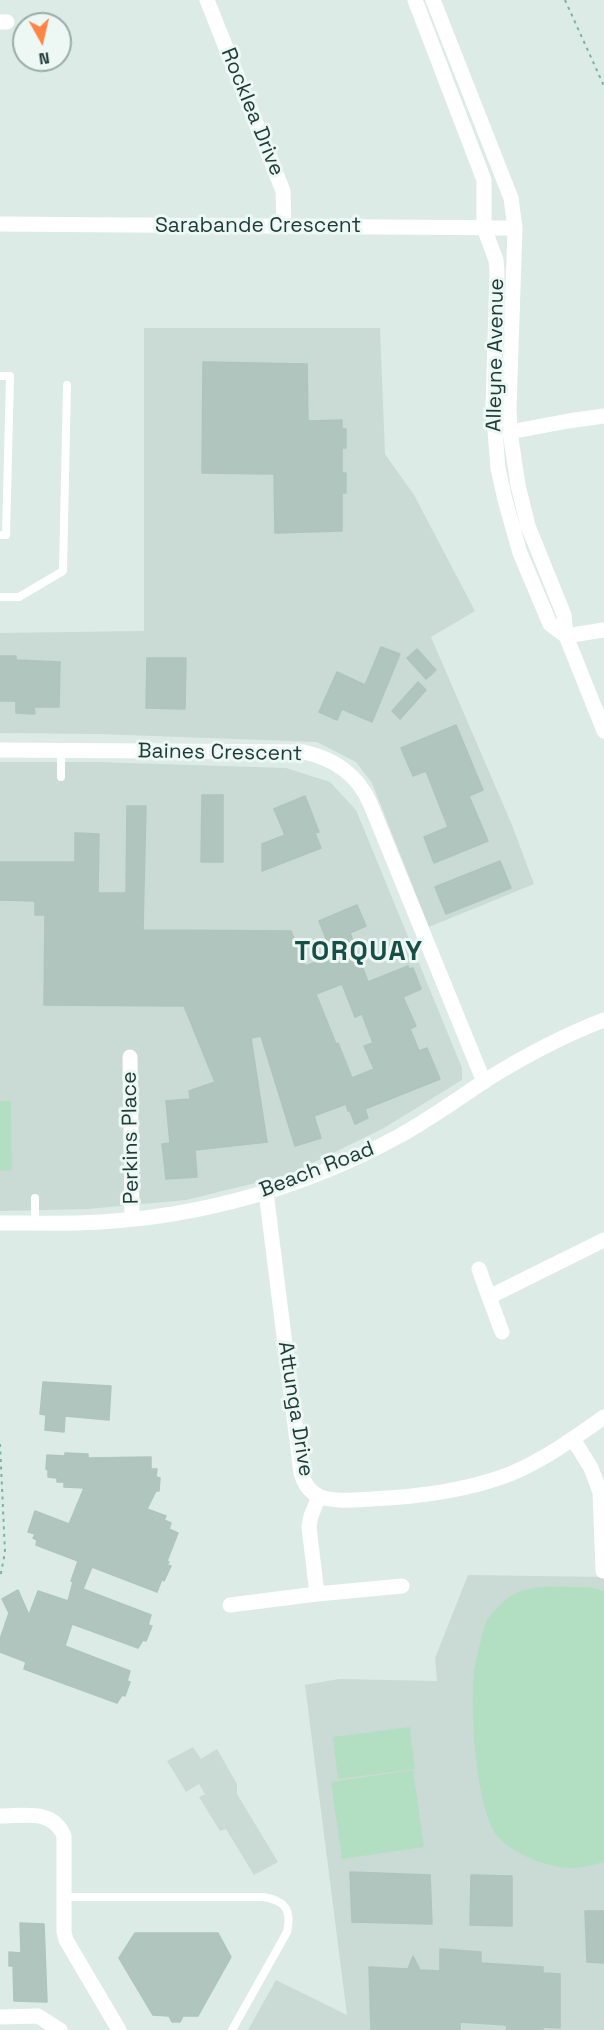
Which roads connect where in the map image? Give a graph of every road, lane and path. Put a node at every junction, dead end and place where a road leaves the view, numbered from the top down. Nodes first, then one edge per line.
1 (207, 0) edge
2 (415, 0) edge
3 (433, 0) edge
4 (565, 0) edge
5 (604, 86) edge
6 (0, 224) edge
7 (284, 226) junction
8 (484, 228) junction
9 (515, 228) junction
10 (0, 376) edge
11 (68, 385) dead end
12 (604, 416) edge
13 (510, 432) junction
14 (0, 535) edge
15 (0, 597) edge
16 (604, 630) edge
17 (566, 636) junction
18 (604, 731) edge
19 (0, 750) edge
20 (61, 751) junction
21 (61, 777) dead end
22 (604, 1020) edge
23 (130, 1057) dead end
24 (484, 1082) junction
25 (266, 1192) junction
26 (35, 1198) dead end
27 (132, 1219) junction
28 (0, 1223) edge
29 (34, 1223) junction
30 (604, 1240) edge
31 (479, 1269) dead end
32 (489, 1297) junction
33 (502, 1332) dead end
34 (604, 1418) edge
35 (573, 1438) junction
36 (0, 1444) edge
37 (319, 1497) junction
38 (603, 1571) edge
39 (0, 1578) edge
40 (402, 1586) dead end
41 (317, 1594) junction
42 (230, 1605) dead end
43 (0, 1816) edge
44 (64, 1897) junction
45 (0, 2017) edge
46 (60, 2030) edge
47 (119, 2030) edge
48 (232, 2030) edge

1 - 7 street, Rocklea Drive
2 - 8 street, Alleyne Avenue
3 - 9 street, Alleyne Avenue
4 - 5 path
6 - 7 street, Sarabande Crescent
7 - 8 street, Sarabande Crescent
8 - 9 street, Sarabande Crescent
8 - 17 street, Alleyne Avenue
9 - 13 street, Alleyne Avenue
10 - 14 lane
11 - 15 lane
12 - 13 street
13 - 17 street, Alleyne Avenue
16 - 17 street
17 - 18 street, Alleyne Avenue
19 - 20 street, Baines Crescent
20 - 21 lane
20 - 24 street, Baines Crescent
22 - 24 street, Beach Road
23 - 27 street, Perkins Place
24 - 25 street, Beach Road
25 - 27 street, Beach Road
25 - 37 street, Attunga Drive
26 - 29 lane
27 - 29 street, Beach Road
28 - 29 street, Beach Road
30 - 32 street
31 - 32 street
32 - 33 street
34 - 35 street, Attunga Drive
35 - 37 street, Attunga Drive
35 - 38 street
36 - 39 path
37 - 41 street
40 - 41 street
41 - 42 street
43 - 44 street
44 - 47 street
44 - 48 lane
45 - 46 street

